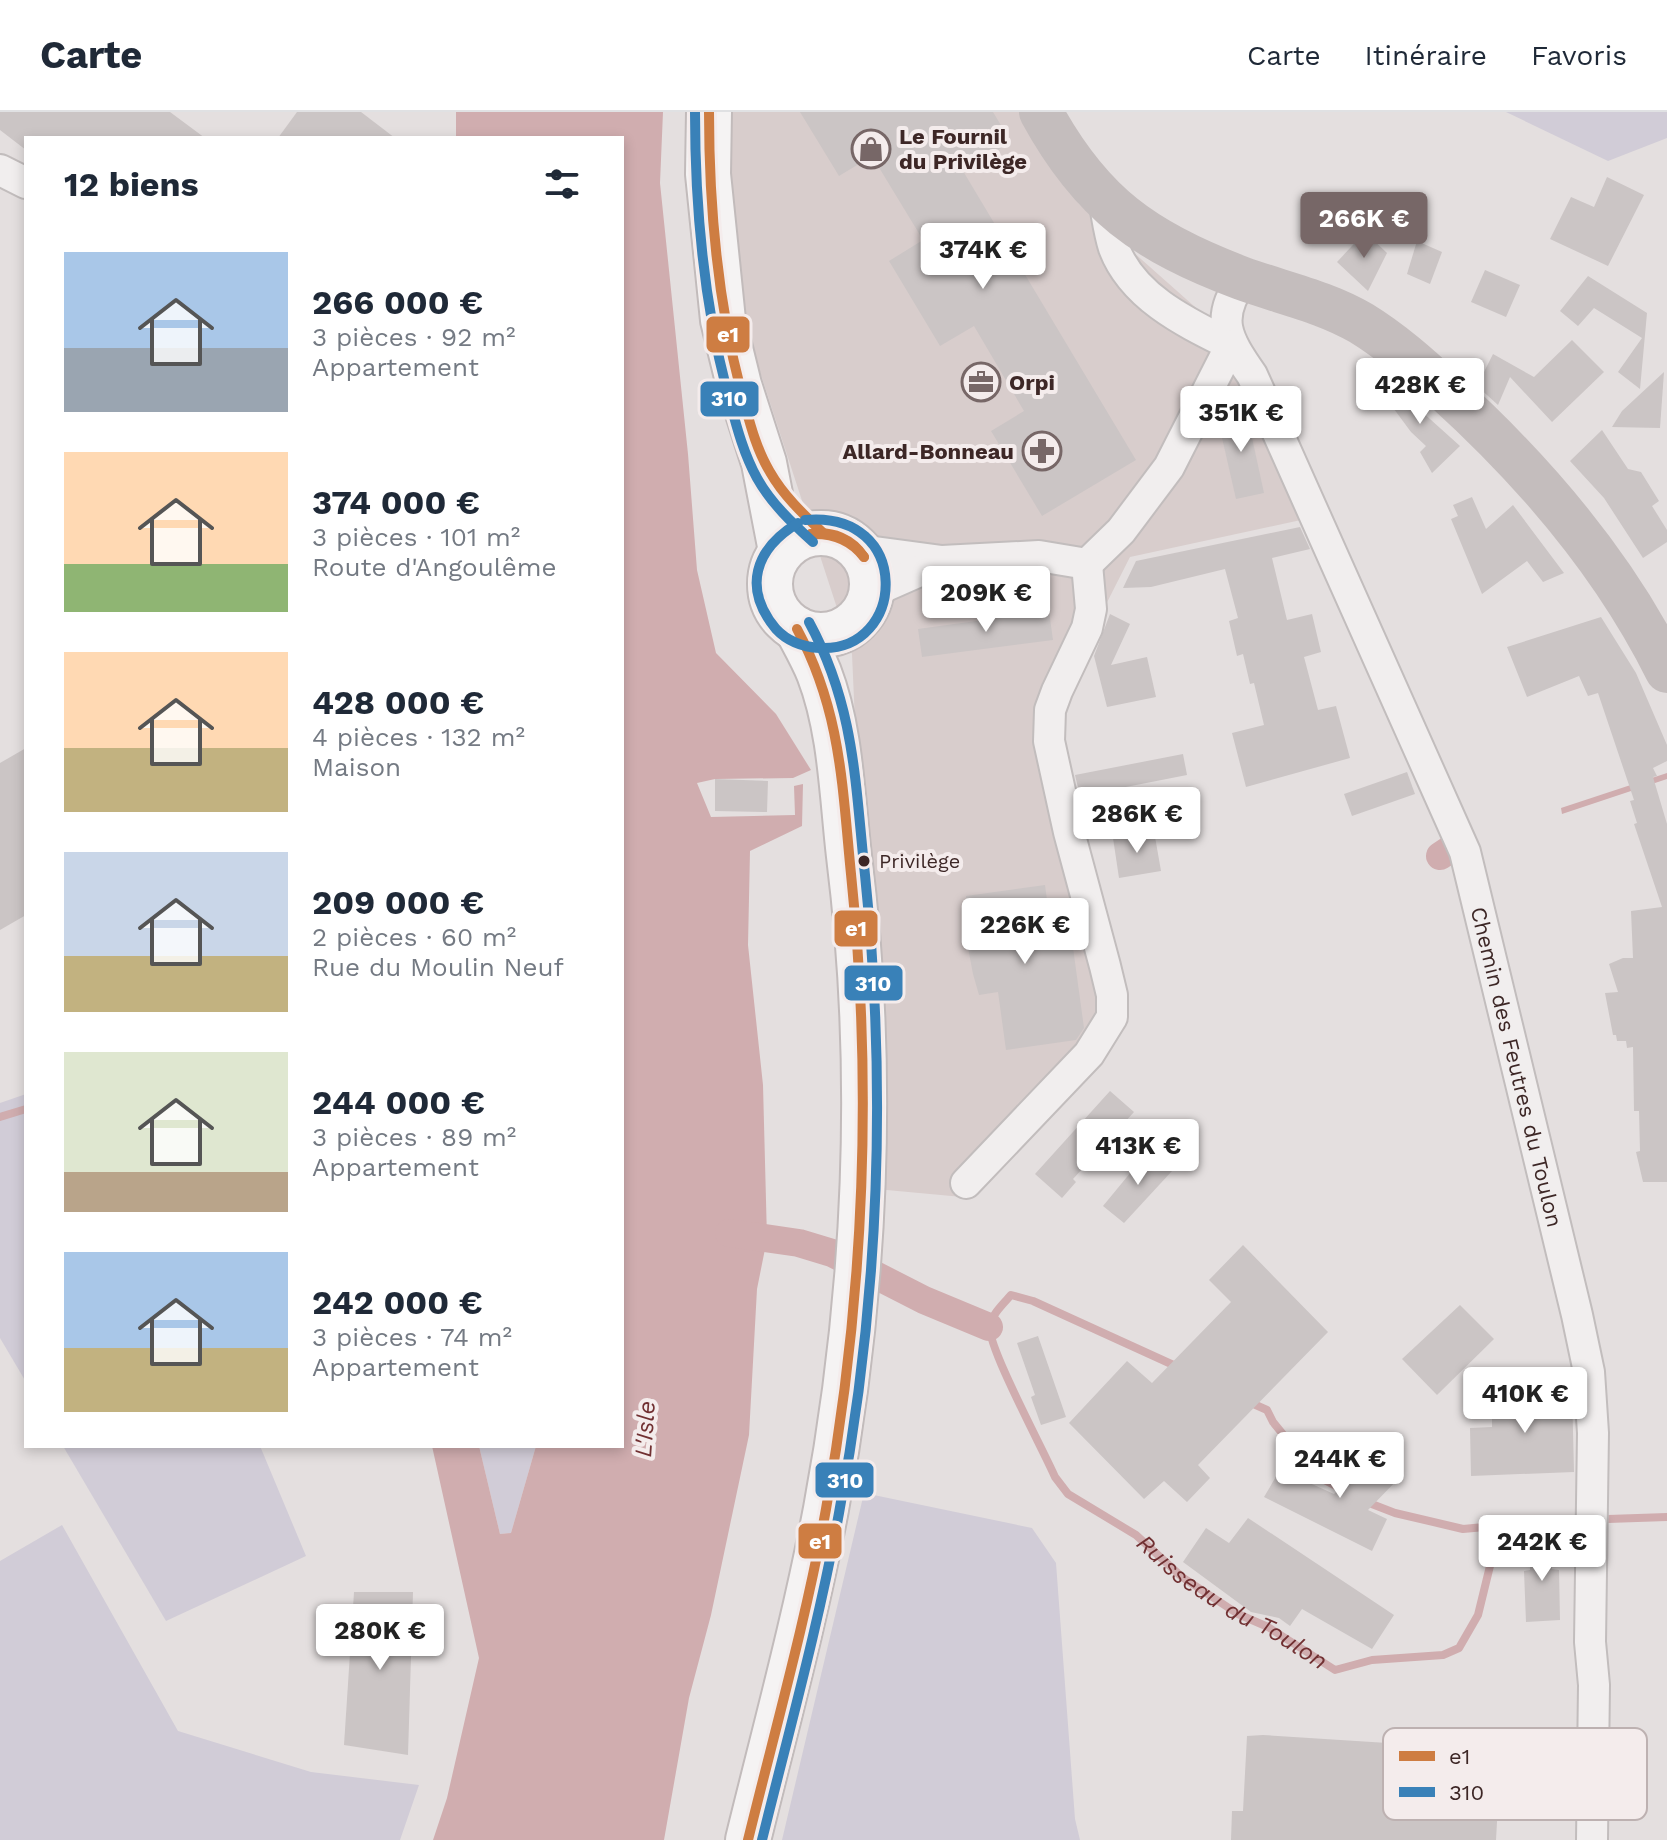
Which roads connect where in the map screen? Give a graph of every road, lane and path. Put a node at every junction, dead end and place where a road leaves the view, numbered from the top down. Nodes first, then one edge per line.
1 (709, 112) edge
2 (1041, 112) edge
3 (1052, 112) edge
4 (0, 170) edge
5 (24, 182) edge
6 (1104, 200) junction
7 (1187, 254) junction
8 (1243, 279) junction
9 (1231, 345) junction
10 (764, 463) junction
11 (841, 541) junction
12 (781, 551) junction
13 (942, 561) junction
14 (1087, 564) junction
15 (861, 609) junction
16 (797, 629) junction
17 (1667, 671) edge
18 (836, 743) junction
19 (966, 1183) dead end
20 (1593, 1728) edge
21 (1592, 1820) edge
22 (748, 1840) edge
23 (1592, 1840) edge

1 - 10 main road
2 - 6 main road
3 - 7 main road
4 - 5 street
6 - 7 main road
6 - 9 street
7 - 8 main road
8 - 9 street
8 - 17 main road
9 - 14 street
9 - 20 street, Chemin des Feutres du Toulon
10 - 11 main road
10 - 12 main road
11 - 12 main road
11 - 13 street
11 - 15 main road
12 - 16 main road
13 - 14 street
13 - 15 street
14 - 19 street
15 - 16 main road
15 - 18 main road
16 - 18 main road
18 - 22 main road
21 - 23 street, Chemin des Feutres du Toulon

